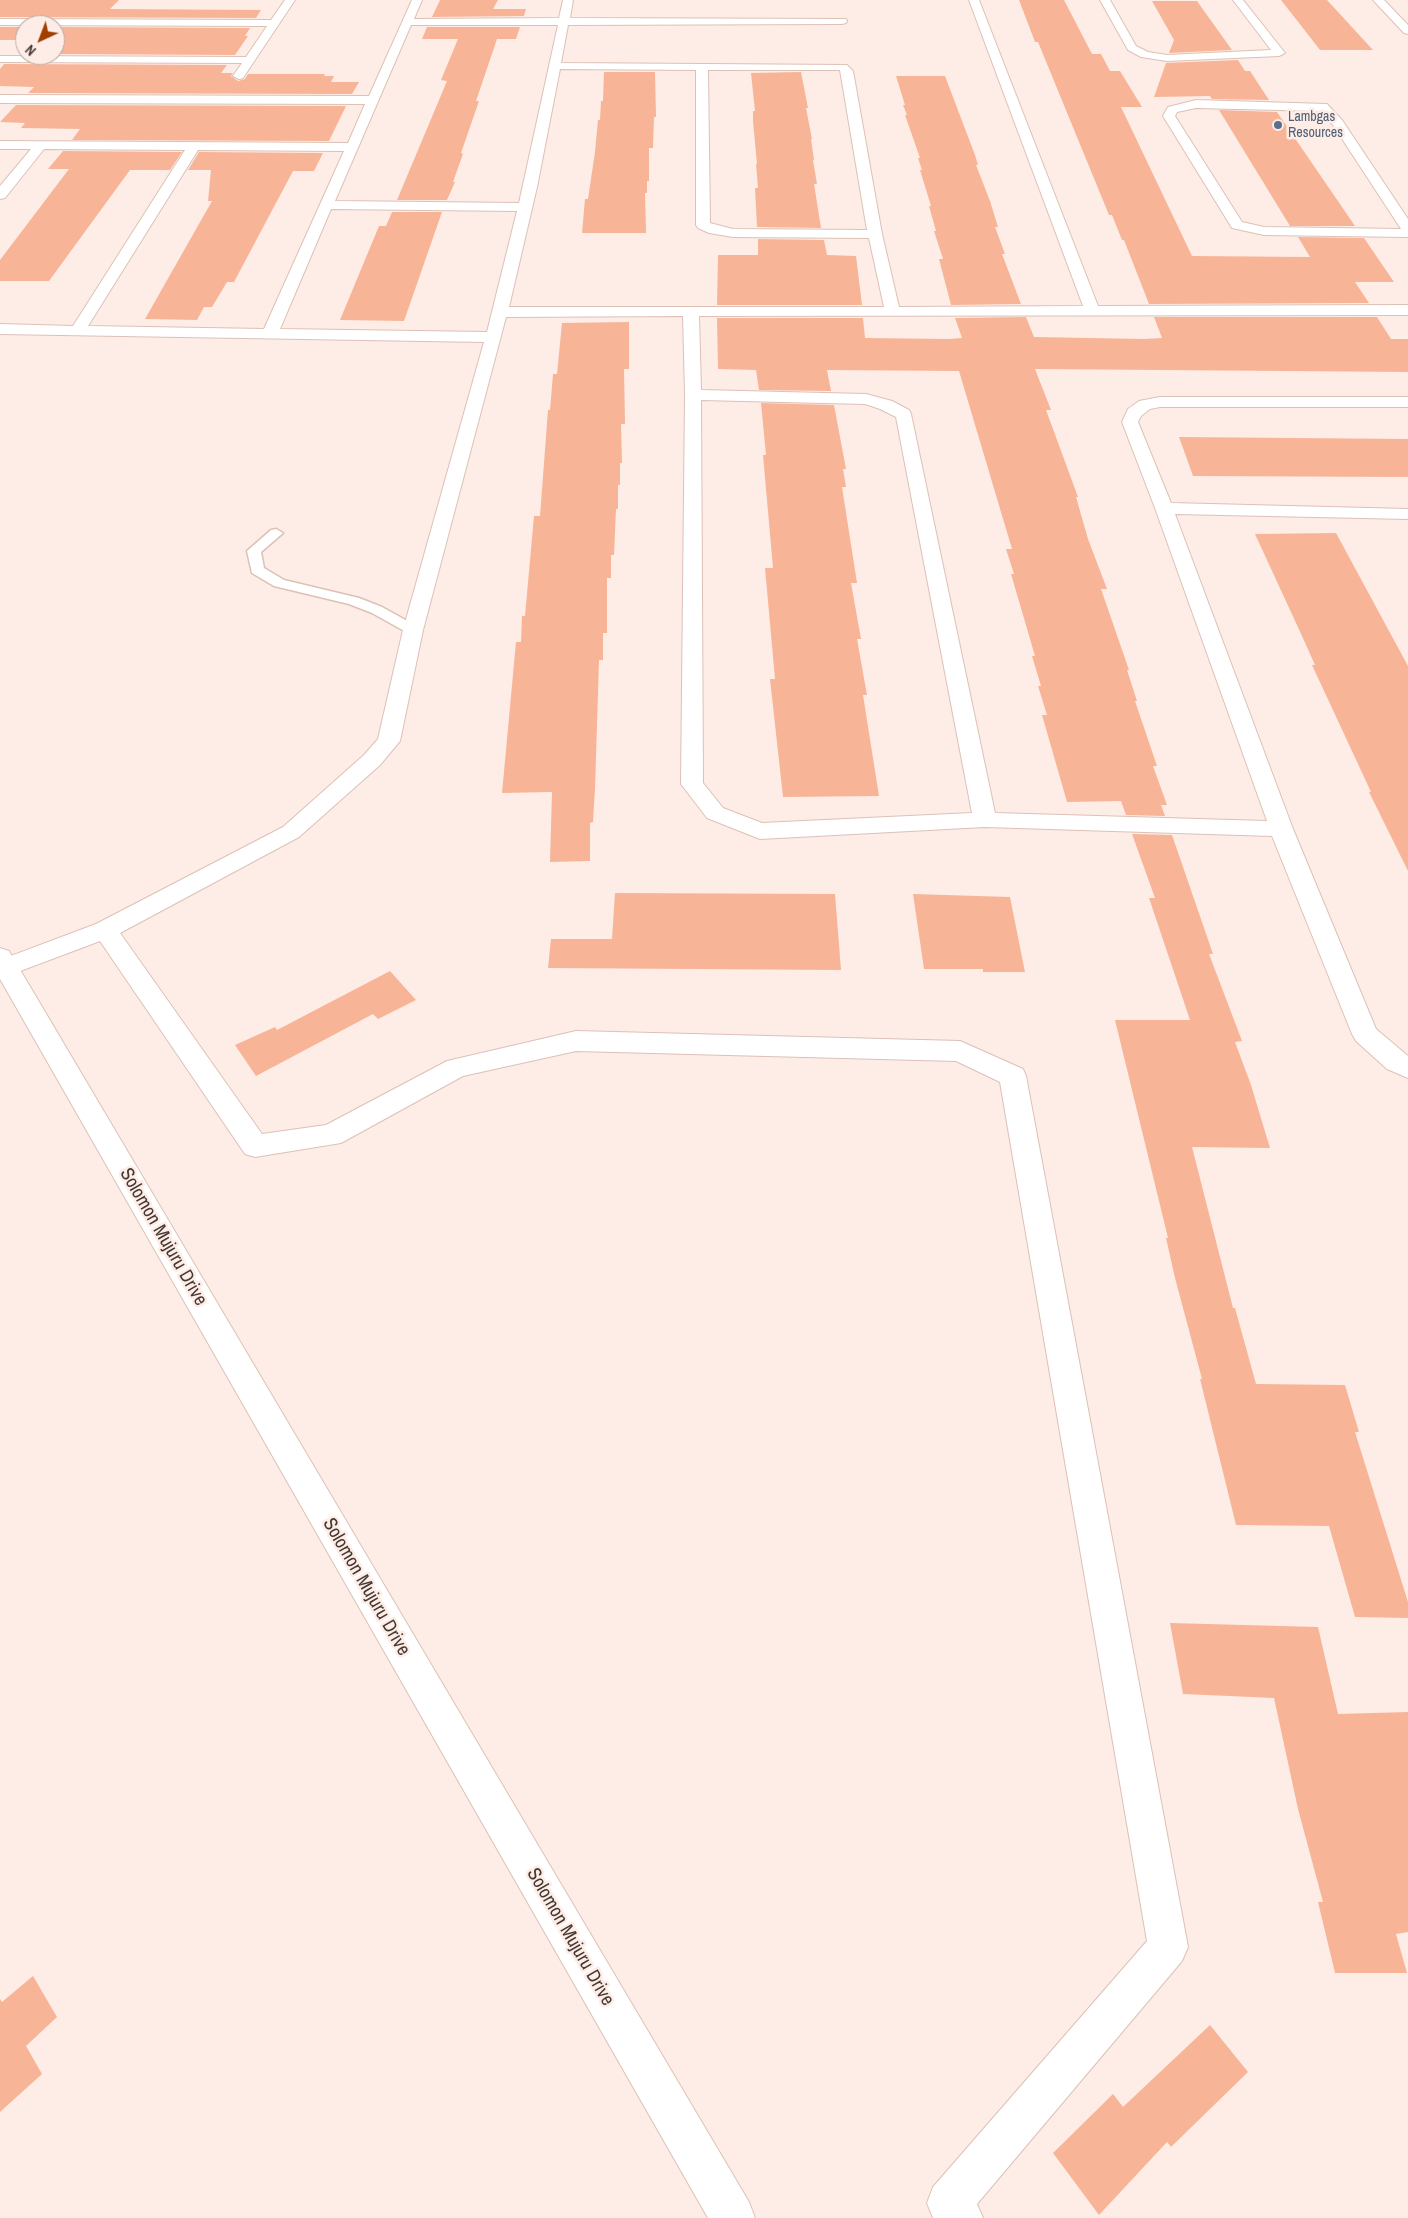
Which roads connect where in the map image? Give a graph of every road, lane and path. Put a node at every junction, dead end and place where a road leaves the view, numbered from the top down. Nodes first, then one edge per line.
1 (290, 0) edge
2 (417, 0) edge
3 (568, 0) edge
4 (974, 0) edge
5 (1105, 0) edge
6 (1238, 0) edge
7 (1378, 0) edge
8 (38, 8) dead end
9 (155, 8) dead end
10 (32, 15) edge
11 (0, 22) edge
12 (15, 22) edge
13 (65, 22) edge
14 (407, 22) junction
15 (842, 22) dead end
16 (142, 23) junction
17 (274, 23) junction
18 (563, 23) junction
19 (1408, 31) edge
20 (0, 59) edge
21 (249, 60) junction
22 (553, 66) junction
23 (702, 66) junction
24 (230, 92) junction
25 (0, 99) edge
26 (374, 100) junction
27 (0, 146) edge
28 (40, 146) junction
29 (193, 147) junction
30 (353, 147) junction
31 (0, 195) edge
32 (325, 205) junction
33 (525, 207) junction
34 (1408, 229) edge
35 (1408, 233) edge
36 (875, 234) junction
37 (892, 310) junction
38 (1092, 310) junction
39 (1408, 310) edge
40 (691, 311) junction
41 (500, 312) junction
42 (0, 329) edge
43 (78, 330) junction
44 (270, 333) junction
45 (493, 337) junction
46 (693, 396) junction
47 (1408, 402) edge
48 (1164, 508) junction
49 (1408, 514) edge
50 (276, 533) dead end
51 (413, 630) junction
52 (986, 820) junction
53 (1281, 829) junction
54 (105, 930) junction
55 (3, 962) edge
56 (1408, 1068) edge
57 (733, 2218) edge
58 (961, 2218) edge

1 - 17 street
2 - 14 street
3 - 18 street
4 - 38 street
5 - 6 street
7 - 19 street
8 - 10 street
9 - 16 street
11 - 12 street
13 - 16 street
14 - 18 street
14 - 26 street
15 - 18 street
16 - 17 street
17 - 21 street
18 - 22 street
20 - 21 street
21 - 24 street
22 - 23 street
22 - 33 street
23 - 36 street
23 - 36 street
24 - 25 street
24 - 26 street
26 - 30 street
27 - 28 street
28 - 29 street
28 - 31 street
29 - 30 street
29 - 43 street
30 - 32 street
32 - 33 street
32 - 44 street
33 - 41 street
34 - 35 street
36 - 37 street
37 - 38 street
37 - 40 street
38 - 39 street
40 - 41 street
40 - 46 street
41 - 45 street
42 - 43 street
43 - 44 street
44 - 45 street
45 - 51 street
46 - 52 street
46 - 52 street
47 - 48 street
48 - 49 street
48 - 53 street
50 - 51 lane
51 - 54 street
52 - 53 street
53 - 56 street
54 - 55 street
54 - 58 street
55 - 57 street, Solomon Mujuru Drive

